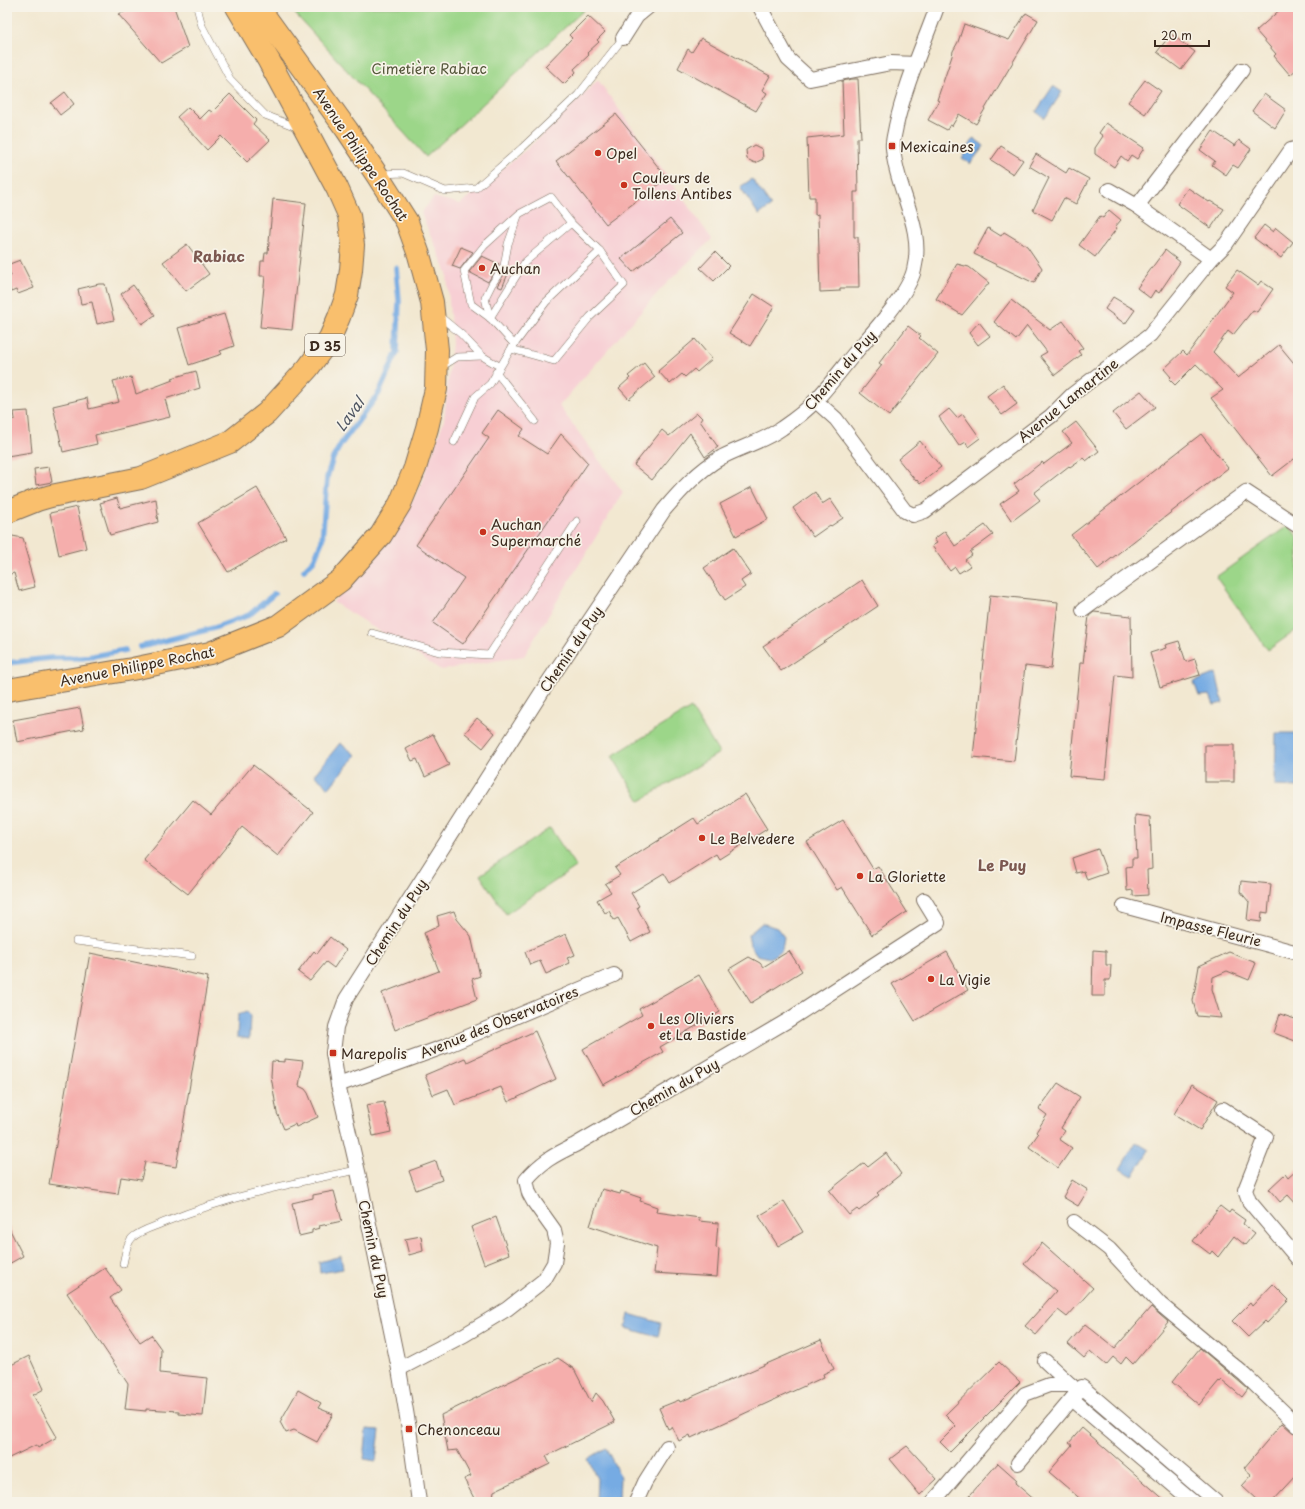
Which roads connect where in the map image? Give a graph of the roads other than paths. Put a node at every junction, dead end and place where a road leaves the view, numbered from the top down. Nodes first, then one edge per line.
1 (198, 7) edge
2 (237, 7) edge
3 (258, 7) edge
4 (648, 7) edge
5 (760, 7) edge
6 (937, 7) edge
7 (623, 38) joint
8 (916, 64) junction
9 (1242, 70) dead end
10 (346, 130) junction
11 (307, 131) junction
12 (1298, 148) edge
13 (321, 158) junction
14 (377, 175) junction
15 (1109, 190) dead end
16 (1138, 206) junction
17 (519, 214) junction
18 (571, 223) junction
19 (600, 251) junction
20 (1211, 259) junction
21 (434, 311) junction
22 (490, 318) junction
23 (513, 346) junction
24 (482, 356) junction
25 (498, 369) junction
26 (437, 371) junction
27 (816, 401) junction
28 (535, 421) dead end
29 (454, 442) dead end
30 (7, 512) edge
31 (577, 521) dead end
32 (1298, 526) edge
33 (1083, 610) dead end
34 (372, 633) dead end
35 (7, 690) edge
36 (924, 900) dead end
37 (1124, 906) dead end
38 (76, 941) dead end
39 (1298, 952) edge
40 (192, 956) dead end
41 (614, 975) dead end
42 (338, 1085) junction
43 (1223, 1109) dead end
44 (357, 1170) junction
45 (1074, 1222) dead end
46 (1298, 1258) edge
47 (123, 1264) dead end
48 (1045, 1360) dead end
49 (399, 1369) junction
50 (1076, 1391) junction
51 (1128, 1426) junction
52 (1298, 1426) edge
53 (1119, 1439) junction
54 (667, 1448) dead end
55 (1018, 1463) dead end
56 (419, 1502) edge
57 (636, 1502) edge
58 (933, 1502) edge
59 (1193, 1502) edge
60 (1216, 1502) edge

1 - 11 lane
2 - 11 main road, D 35
3 - 10 main road, Avenue Philippe Rochat
4 - 7 street
5 - 8 street
6 - 8 street, Chemin du Puy
7 - 14 lane
8 - 27 street, Chemin du Puy
9 - 16 street
10 - 13 main road
10 - 14 main road, Avenue Philippe Rochat
11 - 13 main road, D 35
12 - 20 street, Avenue Lamartine
13 - 30 main road, D 35
14 - 21 main road, Avenue Philippe Rochat
15 - 16 street
16 - 20 street
17 - 18 lane
17 - 22 lane
17 - 22 lane
18 - 19 lane
18 - 22 lane
19 - 23 lane
19 - 23 lane
20 - 27 street, Avenue Lamartine
21 - 24 lane
21 - 26 main road, Avenue Philippe Rochat
22 - 23 lane
23 - 25 lane
24 - 25 lane
24 - 26 lane
25 - 28 lane
25 - 29 lane
26 - 35 main road, Avenue Philippe Rochat
27 - 42 street, Chemin du Puy
31 - 34 lane
32 - 33 street
36 - 49 street, Chemin du Puy
37 - 39 street, Impasse Fleurie
38 - 40 lane
41 - 42 street, Avenue des Observatoires
42 - 44 street, Chemin du Puy
43 - 46 street
44 - 47 lane
44 - 49 street, Chemin du Puy
45 - 52 street
48 - 50 street
49 - 56 street, Chemin du Puy
50 - 51 street
50 - 53 street
50 - 55 street
50 - 58 street
51 - 53 street
51 - 60 street
53 - 59 street
54 - 57 street

